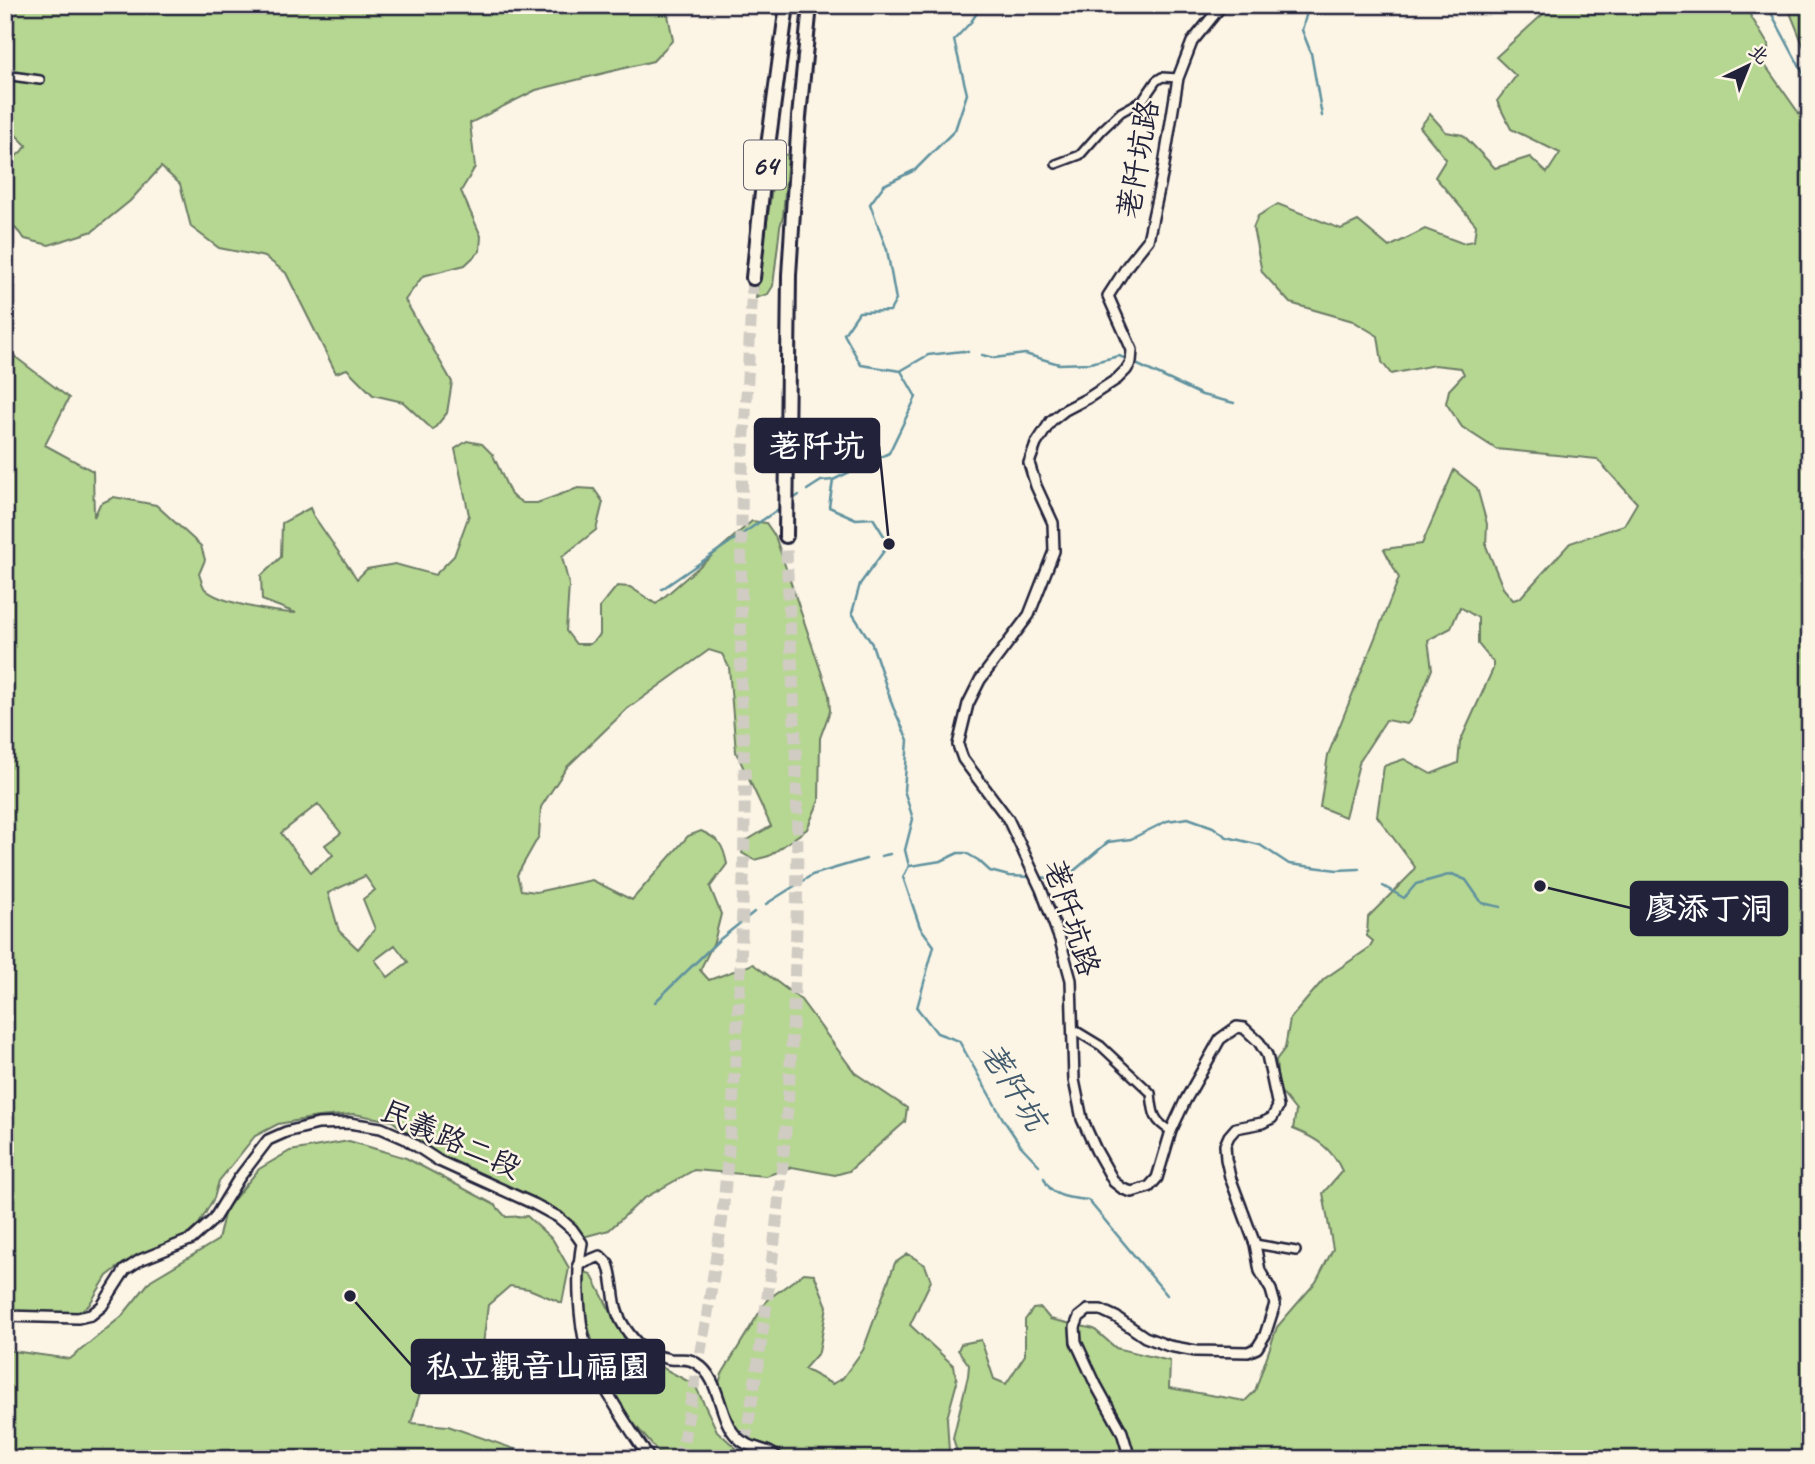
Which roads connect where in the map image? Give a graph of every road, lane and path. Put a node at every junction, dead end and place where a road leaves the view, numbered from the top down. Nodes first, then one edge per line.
1 (787, 5) edge
2 (810, 5) edge
3 (1222, 5) edge
4 (5, 75) edge
5 (1178, 78) junction
6 (40, 80) dead end
7 (1056, 164) dead end
8 (753, 278) tunnel mouth
9 (786, 536) tunnel mouth
10 (1073, 1029) junction
11 (1171, 1131) junction
12 (1255, 1244) junction
13 (1296, 1251) dead end
14 (578, 1265) junction
15 (5, 1316) edge
16 (650, 1459) edge
17 (779, 1459) edge
18 (1127, 1459) edge

1 - 8 highway, 64
2 - 9 highway, 64
3 - 5 street, 荖阡坑路
4 - 6 street
5 - 7 street
5 - 10 street, 荖阡坑路
10 - 11 street
10 - 11 street, 荖阡坑路
11 - 12 street, 荖阡坑路
12 - 13 street
12 - 18 street, 荖阡坑路
14 - 15 street, 民義路二段
14 - 16 street, 民義路二段
14 - 17 street

